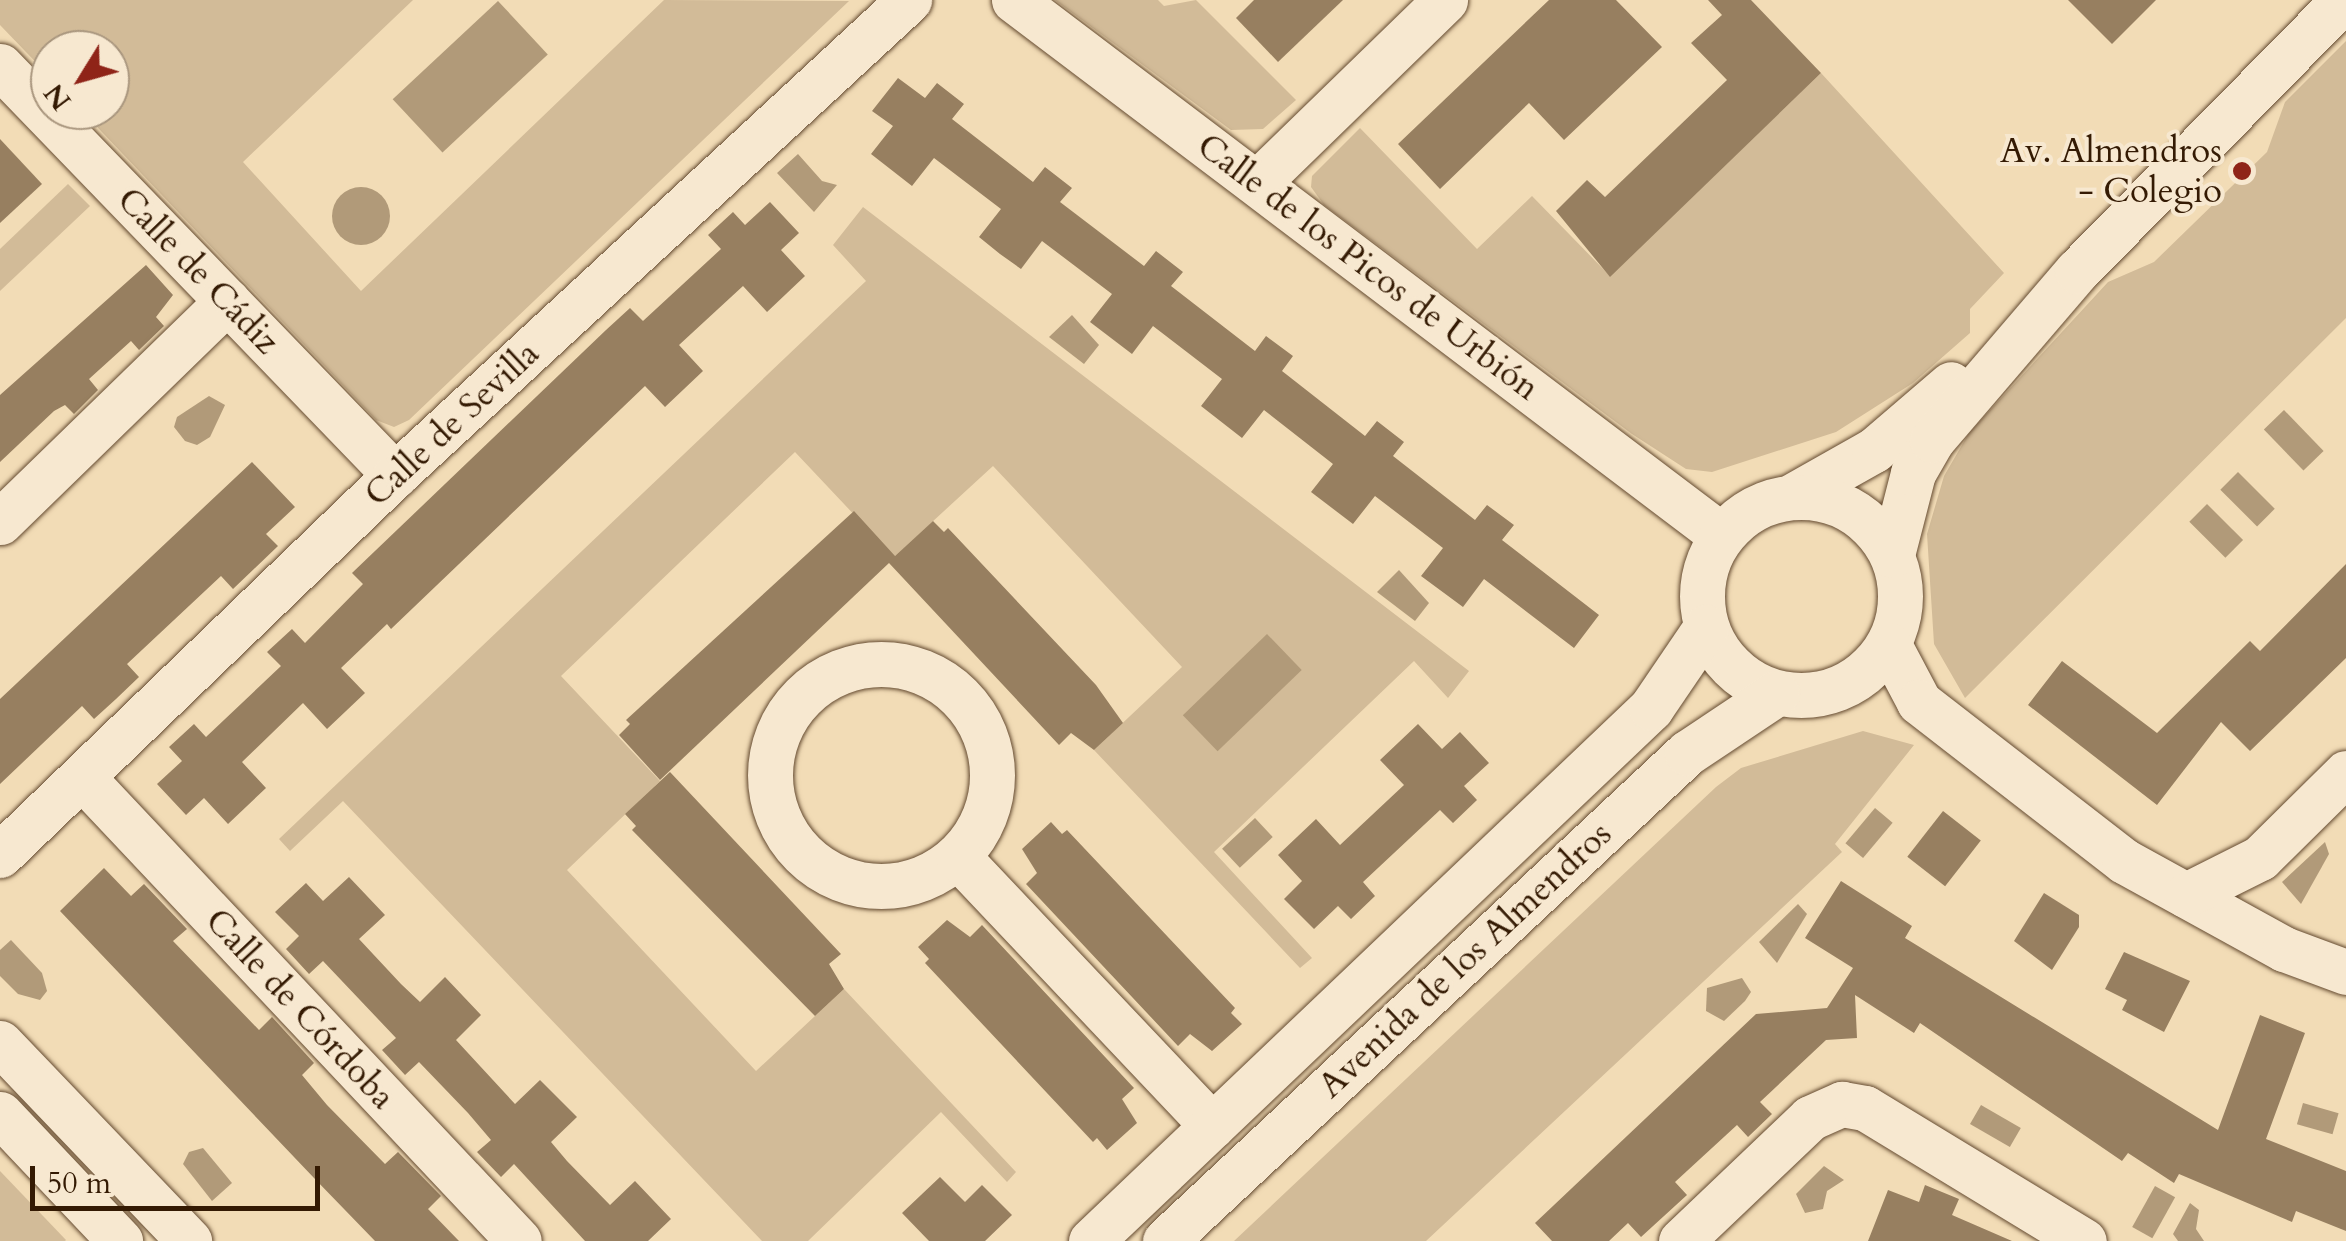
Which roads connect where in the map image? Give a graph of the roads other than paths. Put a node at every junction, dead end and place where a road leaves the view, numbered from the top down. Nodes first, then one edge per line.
1 (910, 0) edge
2 (1014, 0) edge
3 (1445, 0) edge
4 (2343, 0) edge
5 (0, 66) edge
6 (1258, 182) junction
7 (2077, 272) junction
8 (227, 301) junction
9 (396, 475) junction
10 (1794, 495) junction
11 (0, 522) edge
12 (1721, 535) junction
13 (1892, 555) junction
14 (1706, 627) junction
15 (1889, 645) junction
16 (1777, 693) junction
17 (2346, 773) edge
18 (82, 777) junction
19 (0, 855) edge
20 (958, 857) junction
21 (2186, 895) junction
22 (2346, 972) edge
23 (0, 1042) edge
24 (0, 1114) edge
25 (1212, 1126) junction
26 (120, 1241) edge
27 (189, 1241) edge
28 (519, 1241) edge
29 (1090, 1241) edge
30 (1165, 1241) edge
31 (1681, 1241) edge
32 (2084, 1241) edge

1 - 9 street, Calle de Sevilla
2 - 6 street, Calle de los Picos de Urbión
3 - 6 street
4 - 7 street
5 - 8 street, Calle de Cádiz
6 - 12 street, Calle de los Picos de Urbión
7 - 10 street
7 - 13 street
8 - 9 street, Calle de Cádiz
8 - 11 street
9 - 18 street, Calle de Sevilla
10 - 12 street
10 - 13 street
12 - 14 street
13 - 15 street
14 - 16 street
14 - 25 street, Avenida de los Almendros
15 - 16 street
15 - 21 street
16 - 30 street, Avenida de los Almendros
17 - 21 street
18 - 19 street, Calle de Sevilla
18 - 28 street, Calle de Córdoba
20 - 20 street
20 - 25 street
21 - 22 street
23 - 27 street
24 - 26 street
25 - 29 street, Avenida de los Almendros
31 - 32 street

